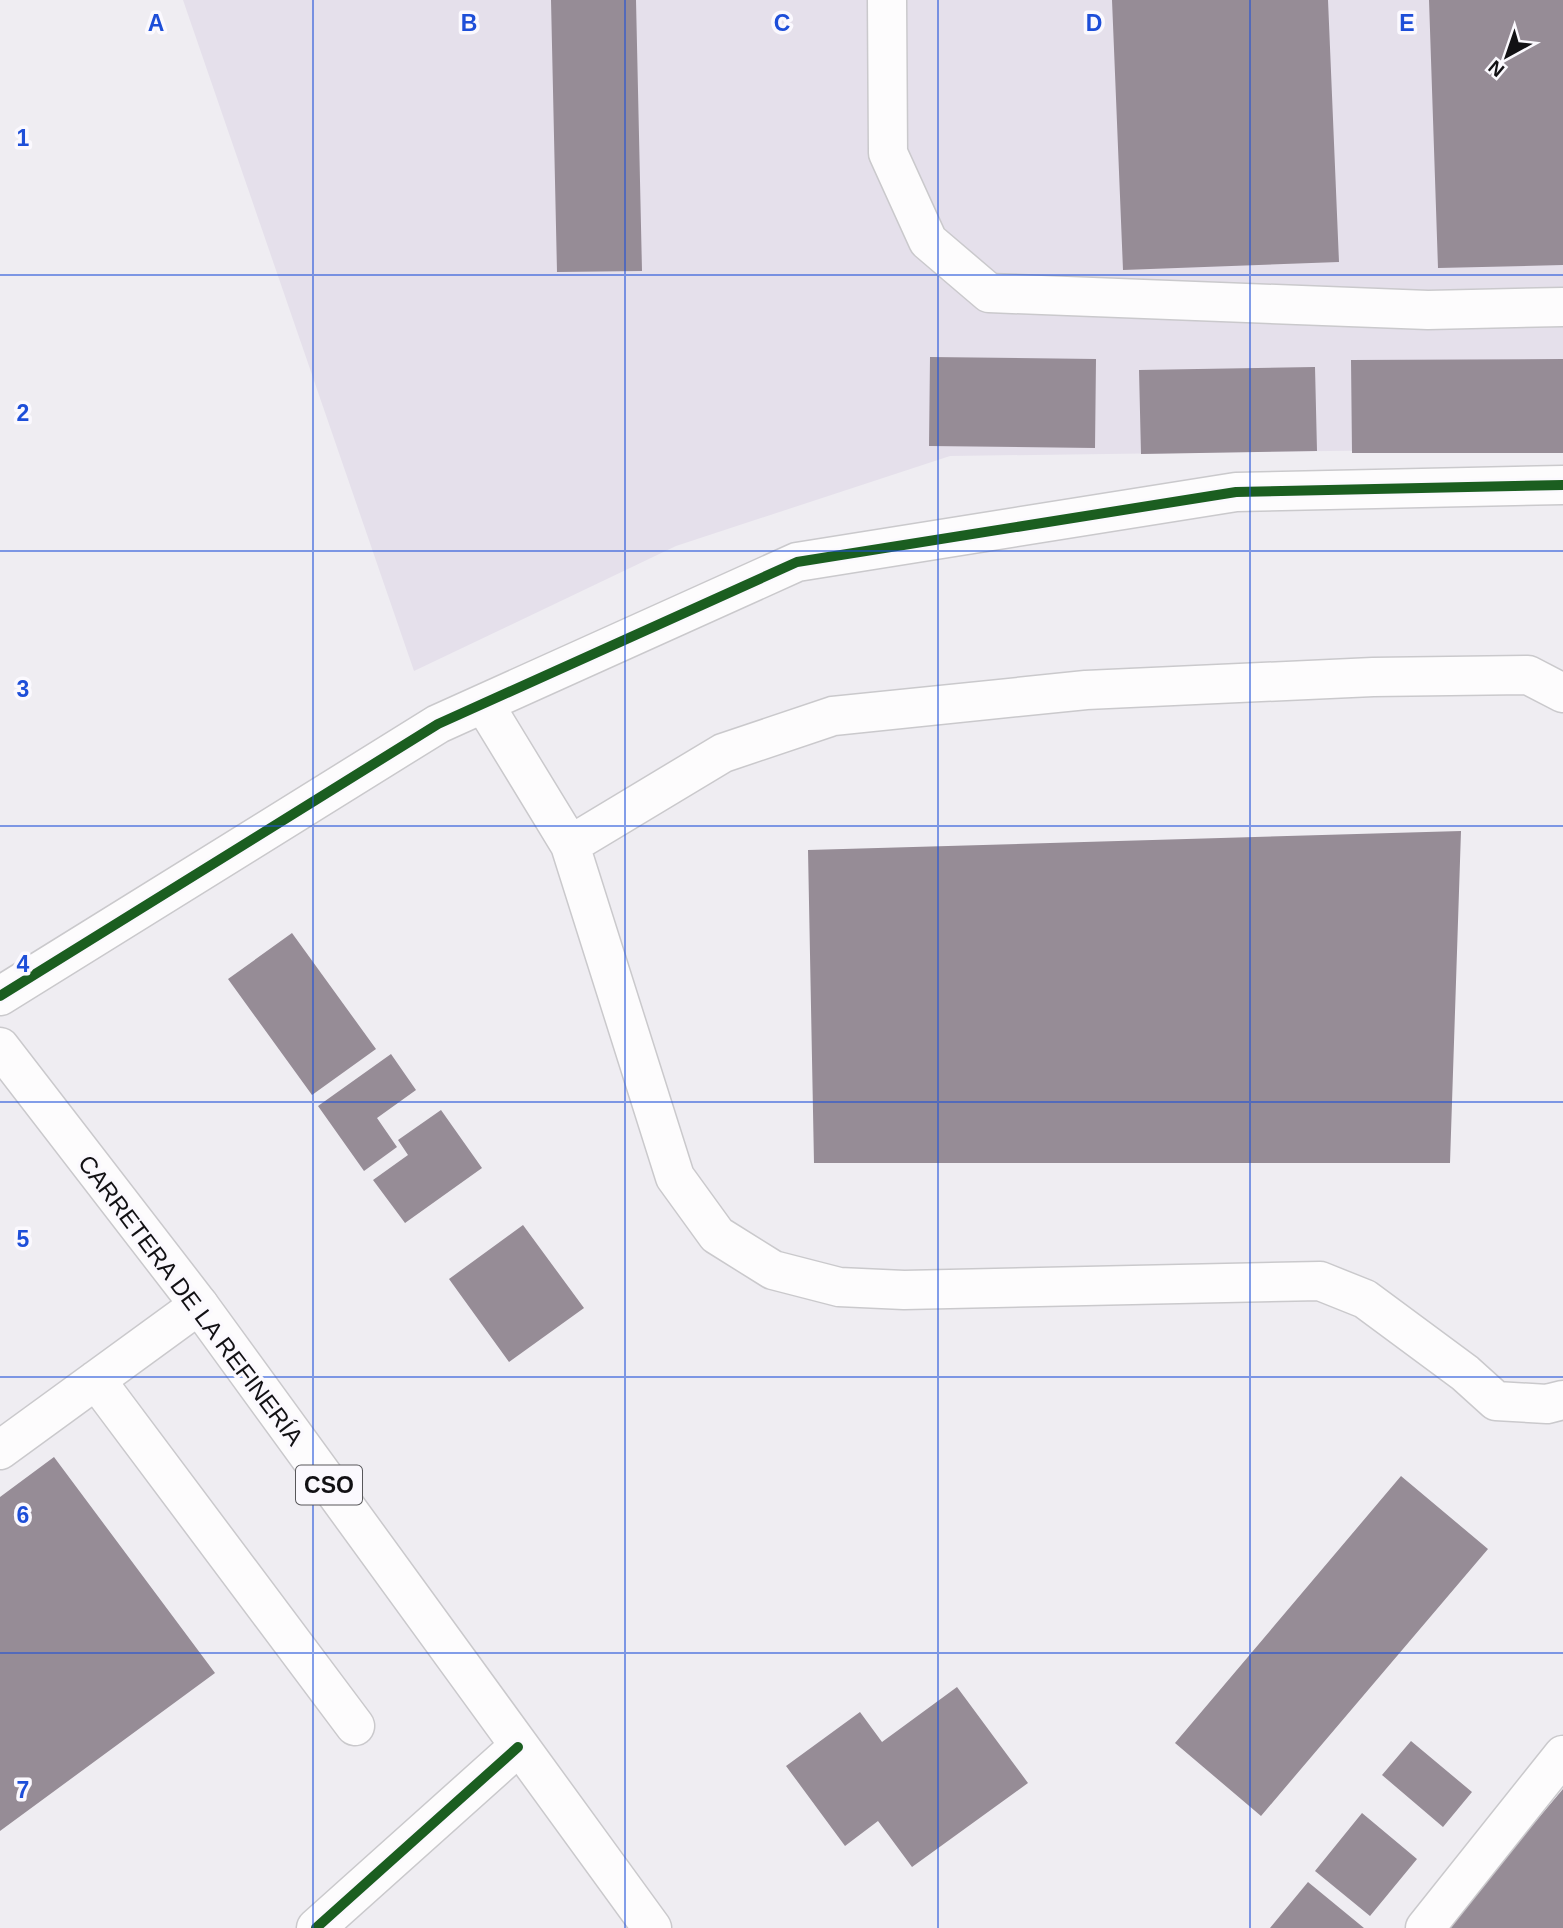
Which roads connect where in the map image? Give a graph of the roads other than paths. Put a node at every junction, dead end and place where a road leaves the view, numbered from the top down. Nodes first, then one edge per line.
1 (887, 0) edge
2 (1563, 307) edge
3 (1563, 485) edge
4 (1563, 693) edge
5 (484, 704) junction
6 (570, 845) junction
7 (0, 996) edge
8 (0, 1047) edge
9 (199, 1305) junction
10 (96, 1380) junction
11 (1563, 1400) edge
12 (0, 1450) edge
13 (355, 1726) dead end
14 (519, 1747) junction
15 (1563, 1755) edge
16 (316, 1928) edge
17 (652, 1928) edge
18 (1425, 1928) edge

1 - 2 street
3 - 5 street
4 - 6 street
5 - 6 street
5 - 7 street
6 - 11 street
8 - 9 street, CARRETERA DE LA REFINERÍA / CSO
9 - 10 street
9 - 14 street, CARRETERA DE LA REFINERÍA / CSO
10 - 12 street
10 - 13 street
14 - 16 street
14 - 17 street, CARRETERA DE LA REFINERÍA / CSO
15 - 18 street

